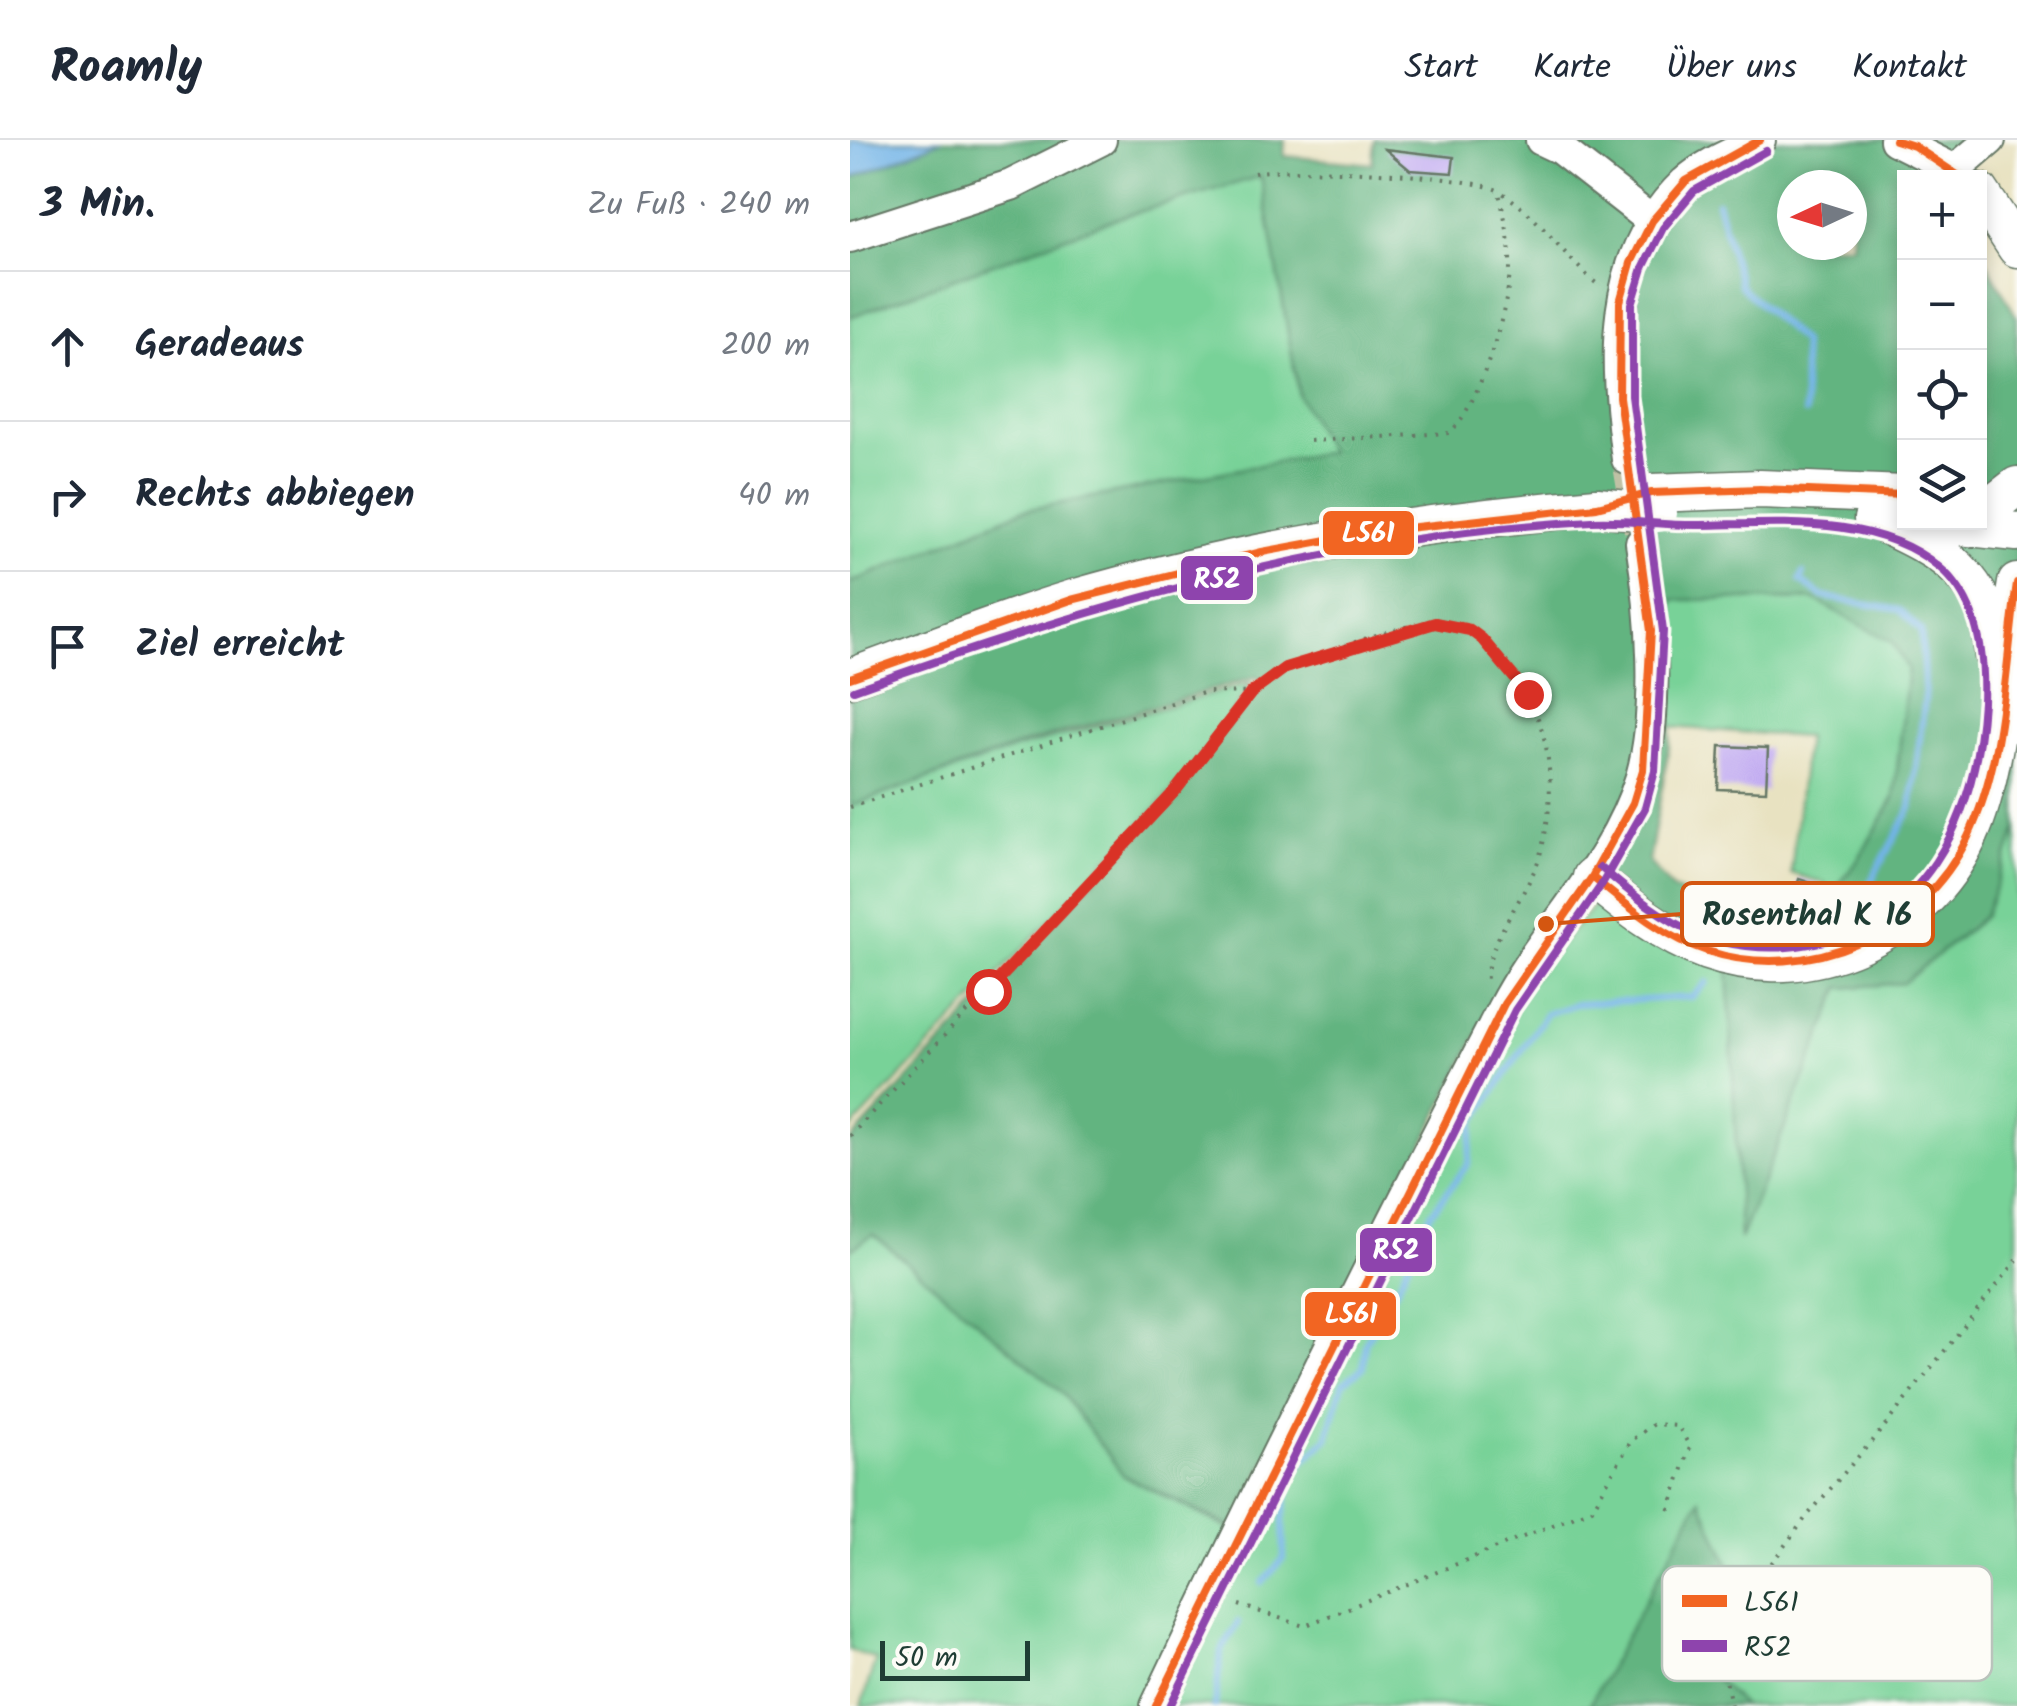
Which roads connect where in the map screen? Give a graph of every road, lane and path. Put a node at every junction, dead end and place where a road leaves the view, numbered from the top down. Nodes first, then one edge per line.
1 (1101, 140) edge
2 (1540, 140) edge
3 (1760, 140) edge
4 (1895, 140) edge
5 (1990, 140) edge
6 (1948, 170) edge
7 (1972, 170) edge
8 (1254, 173) dead end
9 (1498, 190) junction
10 (1987, 208) edge
11 (1652, 222) junction
12 (850, 238) edge
13 (2017, 248) edge
14 (1620, 302) junction
15 (1310, 441) dead end
16 (1627, 459) tunnel mouth
17 (1897, 495) edge
18 (1650, 517) junction
19 (1889, 520) edge
20 (2017, 583) edge
21 (850, 678) edge
22 (1251, 693) junction
23 (1996, 710) junction
24 (850, 807) edge
25 (1592, 877) junction
26 (1504, 1004) junction
27 (850, 1136) edge
28 (2017, 1260) edge
29 (1668, 1515) dead end
30 (1768, 1566) edge
31 (1239, 1605) dead end
32 (1727, 1681) edge
33 (1156, 1706) edge
34 (1732, 1706) edge

1 - 12 street
2 - 11 street
3 - 11 street
4 - 6 street
5 - 7 street
8 - 9 path
9 - 14 path
9 - 15 path
10 - 13 main road
11 - 14 street
14 - 16 street
17 - 18 main road
18 - 19 main road
18 - 21 main road, bridge
18 - 25 street
19 - 23 main road
20 - 23 main road
22 - 24 path
22 - 26 path
22 - 27 path
23 - 25 main road
25 - 26 street
26 - 33 street
28 - 30 path
29 - 31 path
32 - 34 path

